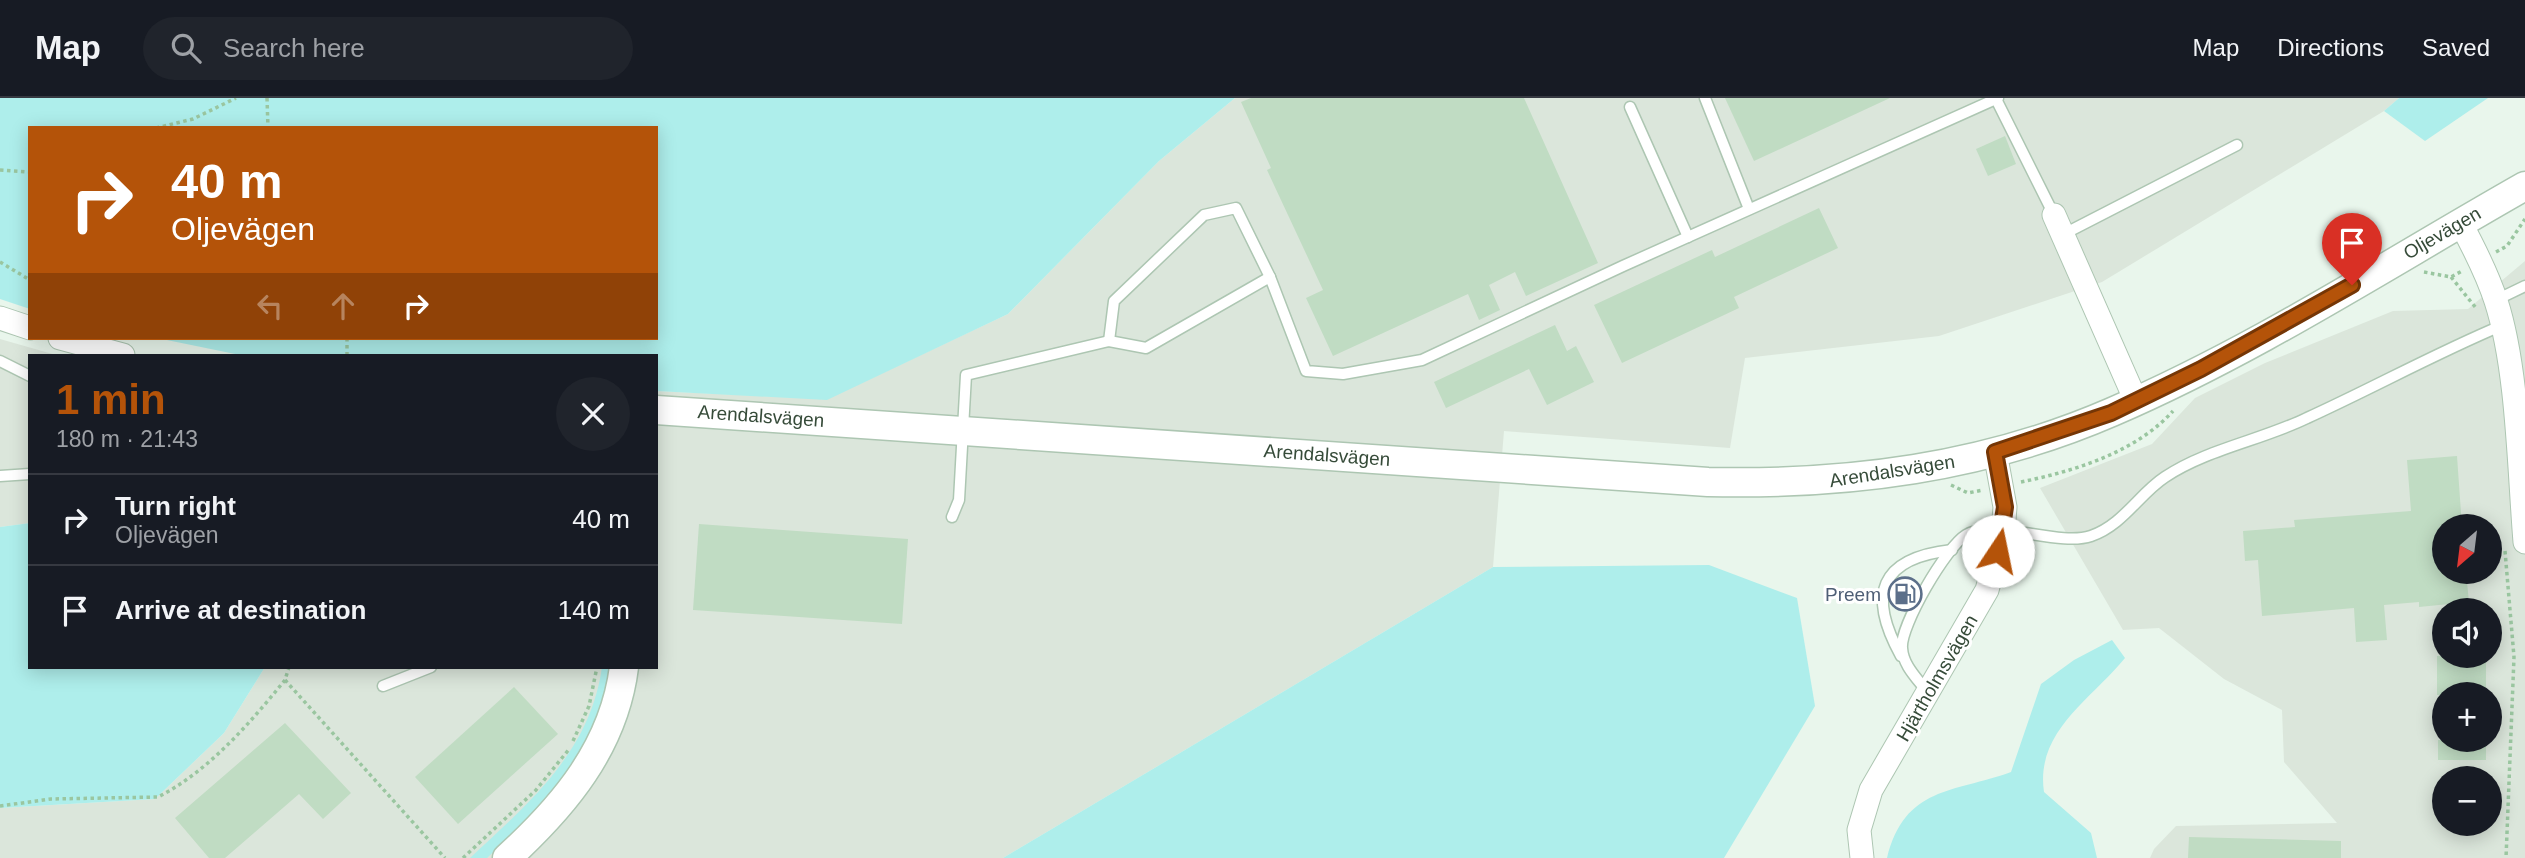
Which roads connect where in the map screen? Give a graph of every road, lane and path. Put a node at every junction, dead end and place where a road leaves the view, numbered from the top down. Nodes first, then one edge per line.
1 (236, 98) edge
2 (267, 98) edge
3 (1704, 98) edge
4 (1997, 98) edge
5 (1630, 107) dead end
6 (164, 126) edge
7 (268, 126) edge
8 (2237, 145) dead end
9 (0, 170) edge
10 (28, 172) edge
11 (2525, 186) edge
12 (1749, 209) junction
13 (2525, 219) edge
14 (2460, 222) junction
15 (2058, 225) junction
16 (1688, 237) junction
17 (2481, 261) junction
18 (0, 262) edge
19 (2421, 272) dead end
20 (1270, 277) junction
21 (2451, 277) junction
22 (28, 279) edge
23 (2525, 286) edge
24 (2496, 300) junction
25 (0, 318) edge
26 (28, 327) edge
27 (2494, 329) junction
28 (67, 340) edge
29 (1109, 341) junction
30 (117, 354) edge
31 (0, 361) edge
32 (28, 375) edge
33 (2137, 401) junction
34 (2175, 409) dead end
35 (658, 410) edge
36 (961, 430) junction
37 (1995, 452) junction
38 (28, 474) edge
39 (0, 476) edge
40 (1942, 481) dead end
41 (2000, 487) junction
42 (952, 517) dead end
43 (2003, 532) junction
44 (2515, 543) edge
45 (1952, 550) junction
46 (1905, 662) junction
47 (288, 669) edge
48 (426, 669) edge
49 (597, 669) edge
50 (624, 669) edge
51 (285, 680) junction
52 (383, 686) dead end
53 (1928, 693) junction
54 (0, 806) edge
55 (445, 858) edge
56 (463, 858) edge
57 (507, 858) edge
58 (1862, 858) edge
59 (2506, 858) edge

1 - 6 path
2 - 7 path
3 - 12 lane
4 - 12 lane
4 - 15 lane
5 - 16 lane
8 - 15 lane
9 - 10 path
11 - 14 street, Oljevägen
12 - 16 lane
13 - 17 path
14 - 17 street
14 - 33 street, Oljevägen
15 - 33 street
16 - 20 lane
17 - 21 path
17 - 24 street
18 - 22 path
19 - 21 path
20 - 29 lane
20 - 29 lane
21 - 27 path
23 - 24 lane
24 - 27 street
25 - 26 street
27 - 43 lane
27 - 44 street
28 - 30 street
29 - 36 lane
31 - 32 lane
33 - 37 street, Oljevägen
34 - 41 path
35 - 36 street, Arendalsvägen
36 - 37 street, Arendalsvägen
36 - 42 lane
37 - 41 street, Hjärtholmsvägen
38 - 39 lane
40 - 41 path
41 - 43 street, Hjärtholmsvägen
43 - 45 lane
43 - 53 street, Hjärtholmsvägen
44 - 59 path
45 - 46 lane
45 - 46 lane
46 - 53 lane
47 - 51 path
48 - 52 lane
49 - 56 path
50 - 57 street
51 - 54 path
51 - 55 path
53 - 58 street, Hjärtholmsvägen

